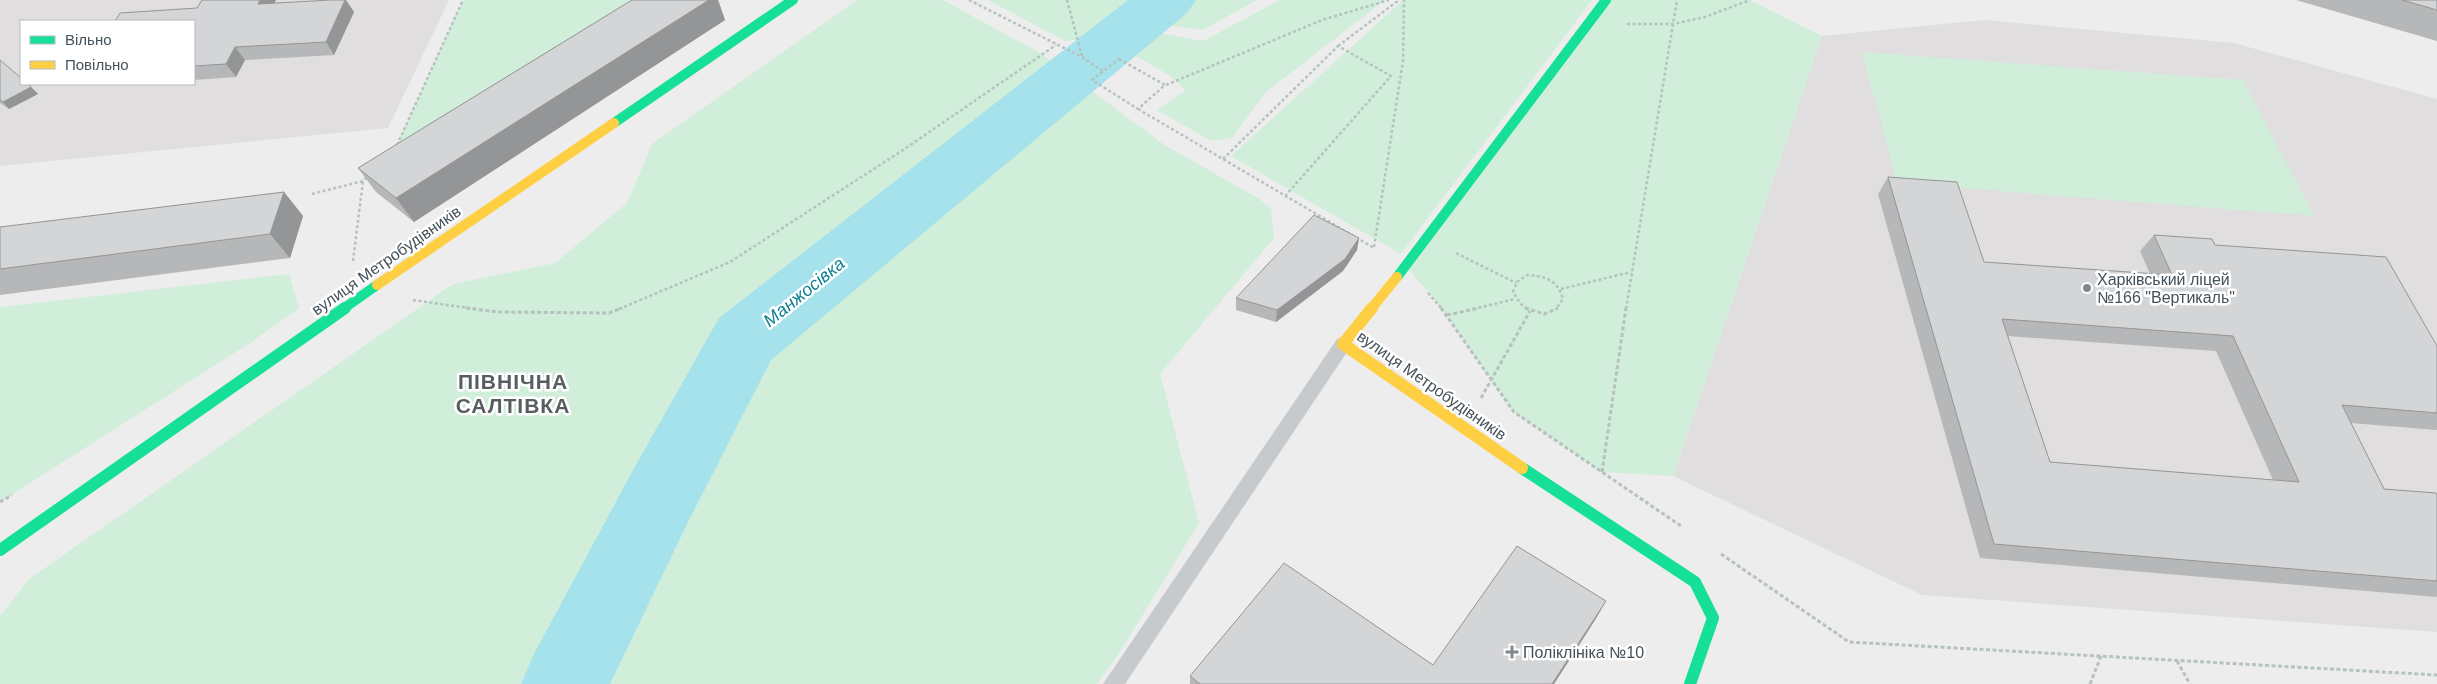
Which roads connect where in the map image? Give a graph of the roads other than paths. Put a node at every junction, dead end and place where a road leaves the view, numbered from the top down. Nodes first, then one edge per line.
1 (793, 0) edge
2 (1606, 0) edge
3 (1343, 344) junction
4 (0, 550) edge
5 (1113, 684) edge
6 (1690, 684) edge

1 - 4 street, вулиця Метробудівників
2 - 3 street, вулиця Метробудівників
3 - 5 lane
3 - 6 street, вулиця Метробудівників

